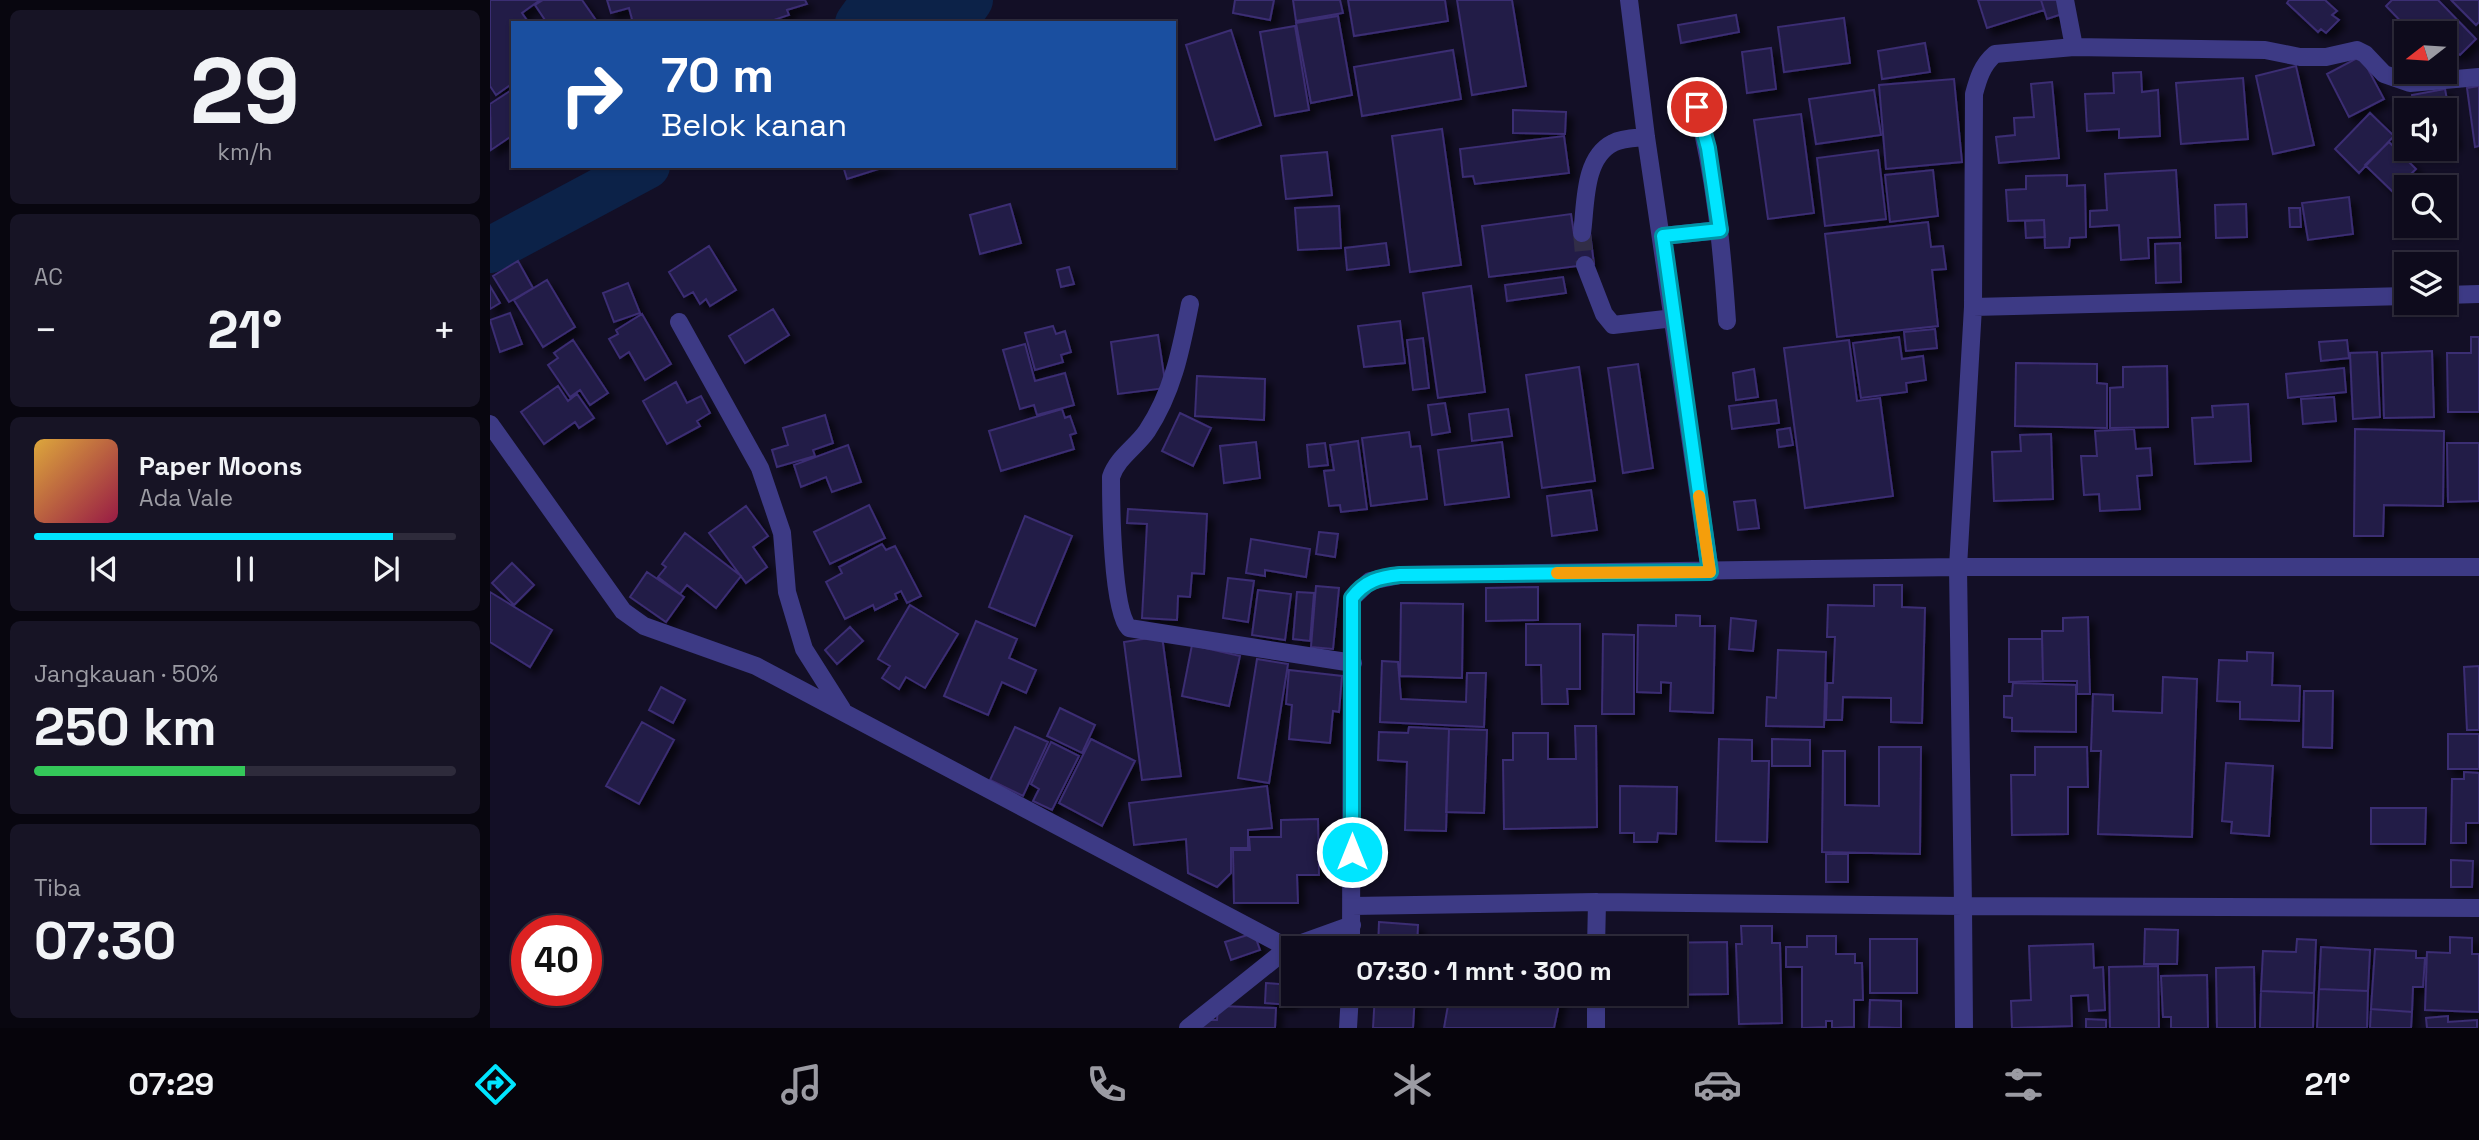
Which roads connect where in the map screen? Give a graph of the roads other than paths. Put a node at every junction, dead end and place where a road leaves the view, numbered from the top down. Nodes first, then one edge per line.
1 (1629, 0) edge
2 (2065, 0) edge
3 (2074, 47) junction
4 (2479, 77) edge
5 (1697, 107) dead end
6 (1646, 137) junction
7 (1720, 230) junction
8 (1582, 233) tunnel mouth
9 (1663, 236) junction
10 (1585, 265) tunnel mouth
11 (2479, 294) edge
12 (2457, 295) edge
13 (2394, 296) edge
14 (1190, 303) dead end
15 (1973, 307) junction
16 (1674, 318) junction
17 (1727, 321) dead end
18 (679, 322) dead end
19 (490, 424) edge
20 (1958, 567) junction
21 (2479, 567) edge
22 (1710, 572) junction
23 (1353, 663) junction
24 (844, 712) junction
25 (1597, 902) junction
26 (1352, 906) junction
27 (1963, 906) junction
28 (2479, 908) edge
29 (1352, 925) junction
30 (1322, 936) edge
31 (1352, 936) edge
32 (1596, 936) edge
33 (1281, 944) edge
34 (1281, 954) edge
35 (1349, 1006) edge
36 (1596, 1006) edge
37 (1188, 1028) edge
38 (1348, 1028) edge
39 (1596, 1028) edge
40 (1964, 1028) edge

1 - 6 street
2 - 3 street
3 - 4 street
3 - 15 street
5 - 7 street
6 - 8 street
6 - 9 street
7 - 9 street
7 - 17 street
9 - 16 street
10 - 16 street
11 - 12 street
13 - 15 street
14 - 23 street
15 - 20 street
16 - 22 street
18 - 24 street
19 - 24 street
20 - 21 street
20 - 22 street
20 - 27 street
22 - 23 street
23 - 26 street
24 - 33 street
25 - 26 street
25 - 27 street
25 - 32 street
26 - 29 street
27 - 28 street
27 - 40 street
29 - 30 street
29 - 31 street
34 - 37 street
35 - 38 street
36 - 39 street

